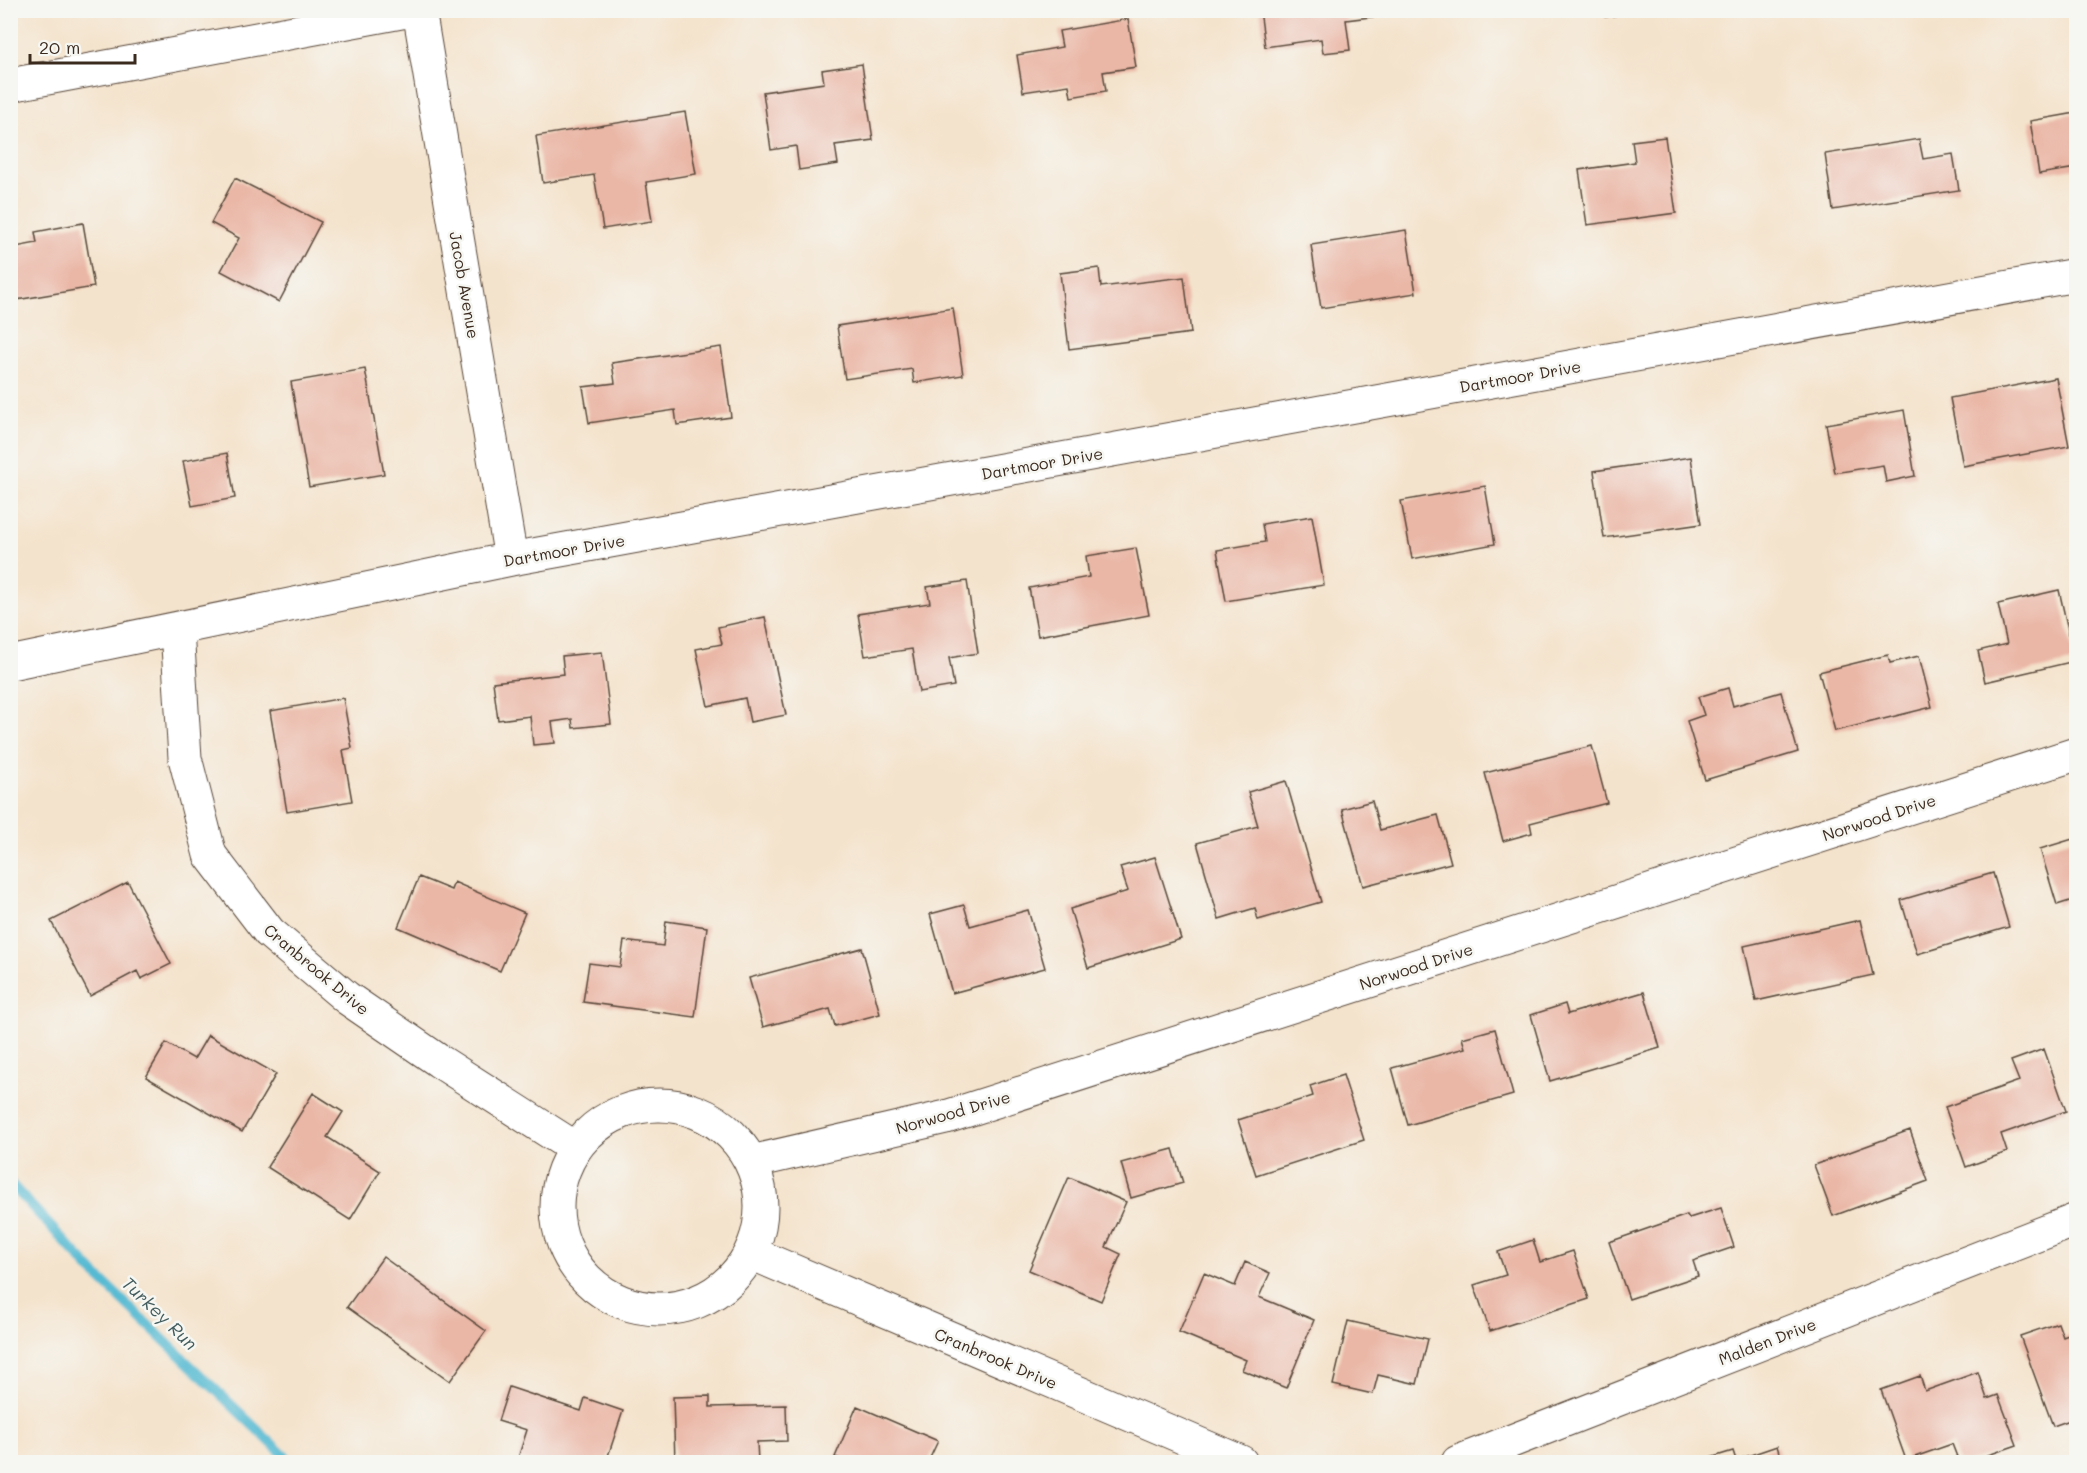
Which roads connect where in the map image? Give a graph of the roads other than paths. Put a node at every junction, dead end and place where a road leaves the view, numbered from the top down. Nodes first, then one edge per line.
1 (412, 10) edge
2 (419, 10) edge
3 (10, 85) edge
4 (2076, 275) edge
5 (511, 559) junction
6 (177, 630) junction
7 (10, 663) edge
8 (2076, 754) edge
9 (575, 1148) junction
10 (751, 1162) junction
11 (2076, 1220) edge
12 (751, 1253) junction
13 (1241, 1462) edge
14 (1458, 1462) edge

1 - 3 street
2 - 5 street, Jacob Avenue
4 - 5 street, Dartmoor Drive
5 - 6 street, Dartmoor Drive
6 - 7 street, Dartmoor Drive
6 - 9 street, Cranbrook Drive
8 - 10 street, Norwood Drive
9 - 10 street
9 - 12 street
10 - 12 street
11 - 14 street, Malden Drive
12 - 13 street, Cranbrook Drive

